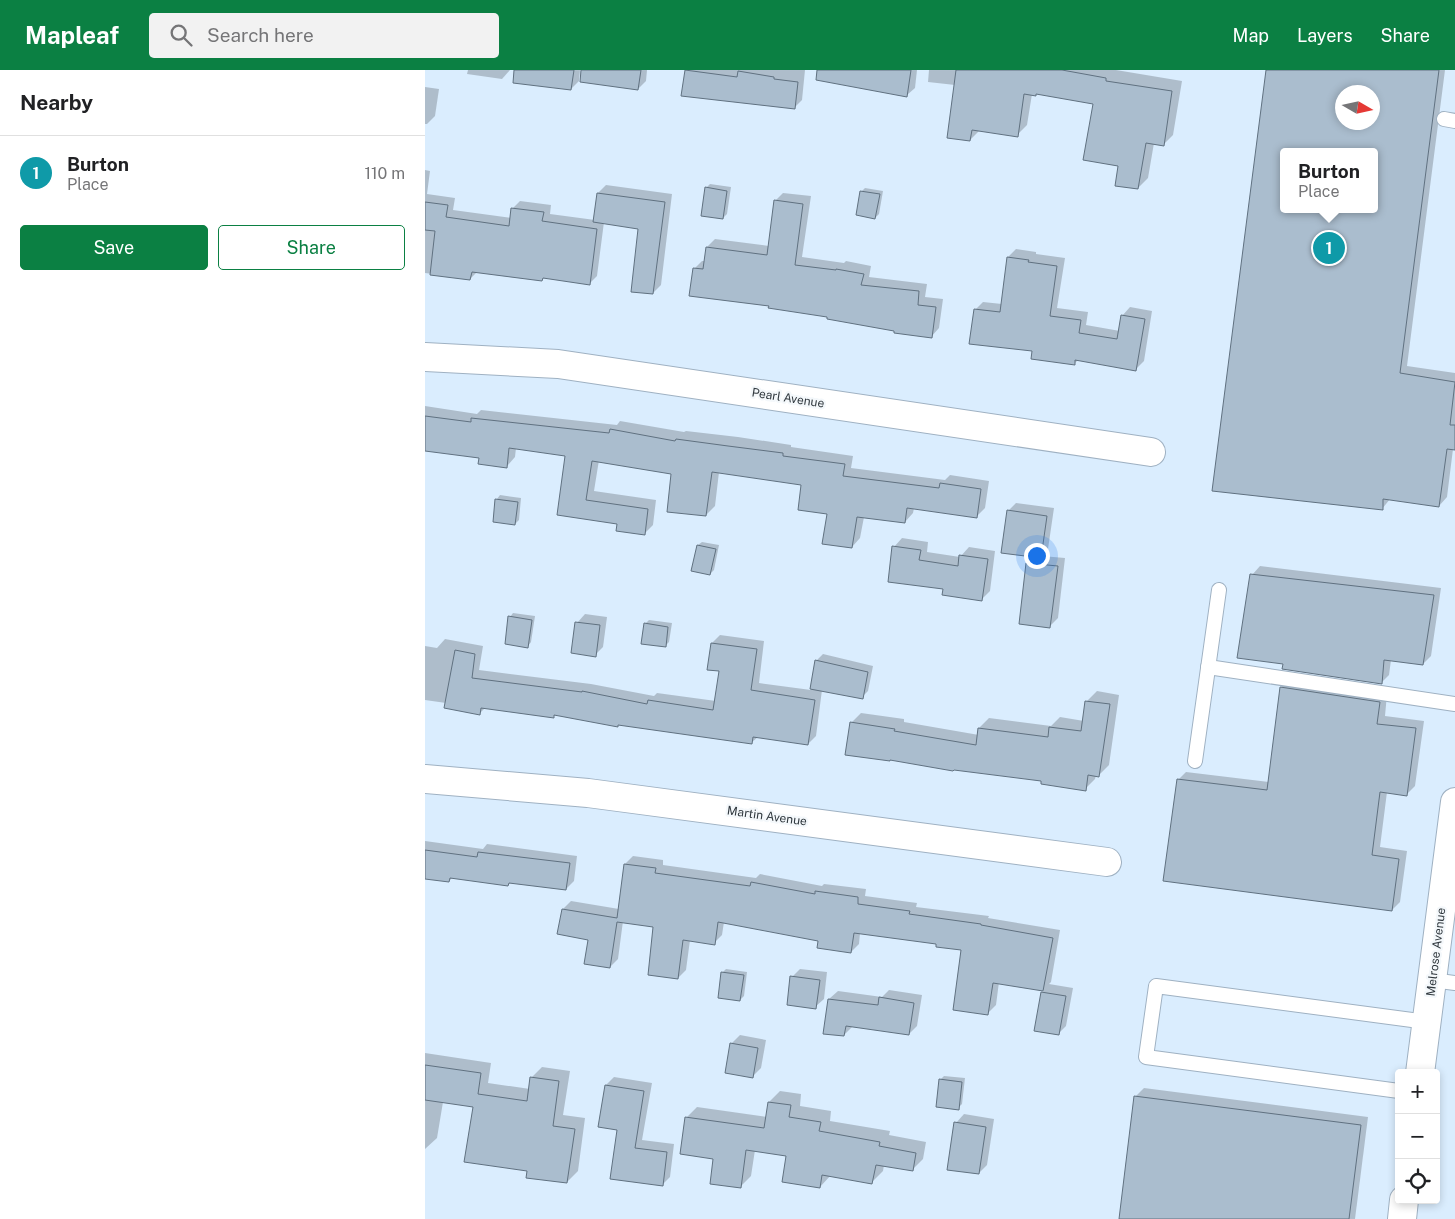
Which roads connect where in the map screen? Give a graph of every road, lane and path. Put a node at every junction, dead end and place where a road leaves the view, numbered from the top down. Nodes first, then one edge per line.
1 (425, 358) edge
2 (1151, 452) dead end
3 (1219, 590) dead end
4 (1208, 667) junction
5 (1455, 704) edge
6 (1195, 761) dead end
7 (425, 779) edge
8 (1455, 802) edge
9 (1107, 862) dead end
10 (1444, 982) edge
11 (1427, 1022) junction
12 (1421, 1069) edge
13 (1395, 1090) edge
14 (1403, 1204) edge
15 (1401, 1219) edge

1 - 2 street, Pearl Avenue
3 - 4 lane
4 - 5 lane
4 - 6 lane
7 - 9 street, Martin Avenue
8 - 10 street, Melrose Avenue
10 - 11 street, Melrose Avenue
11 - 12 street, Melrose Avenue
11 - 13 lane
14 - 15 street

